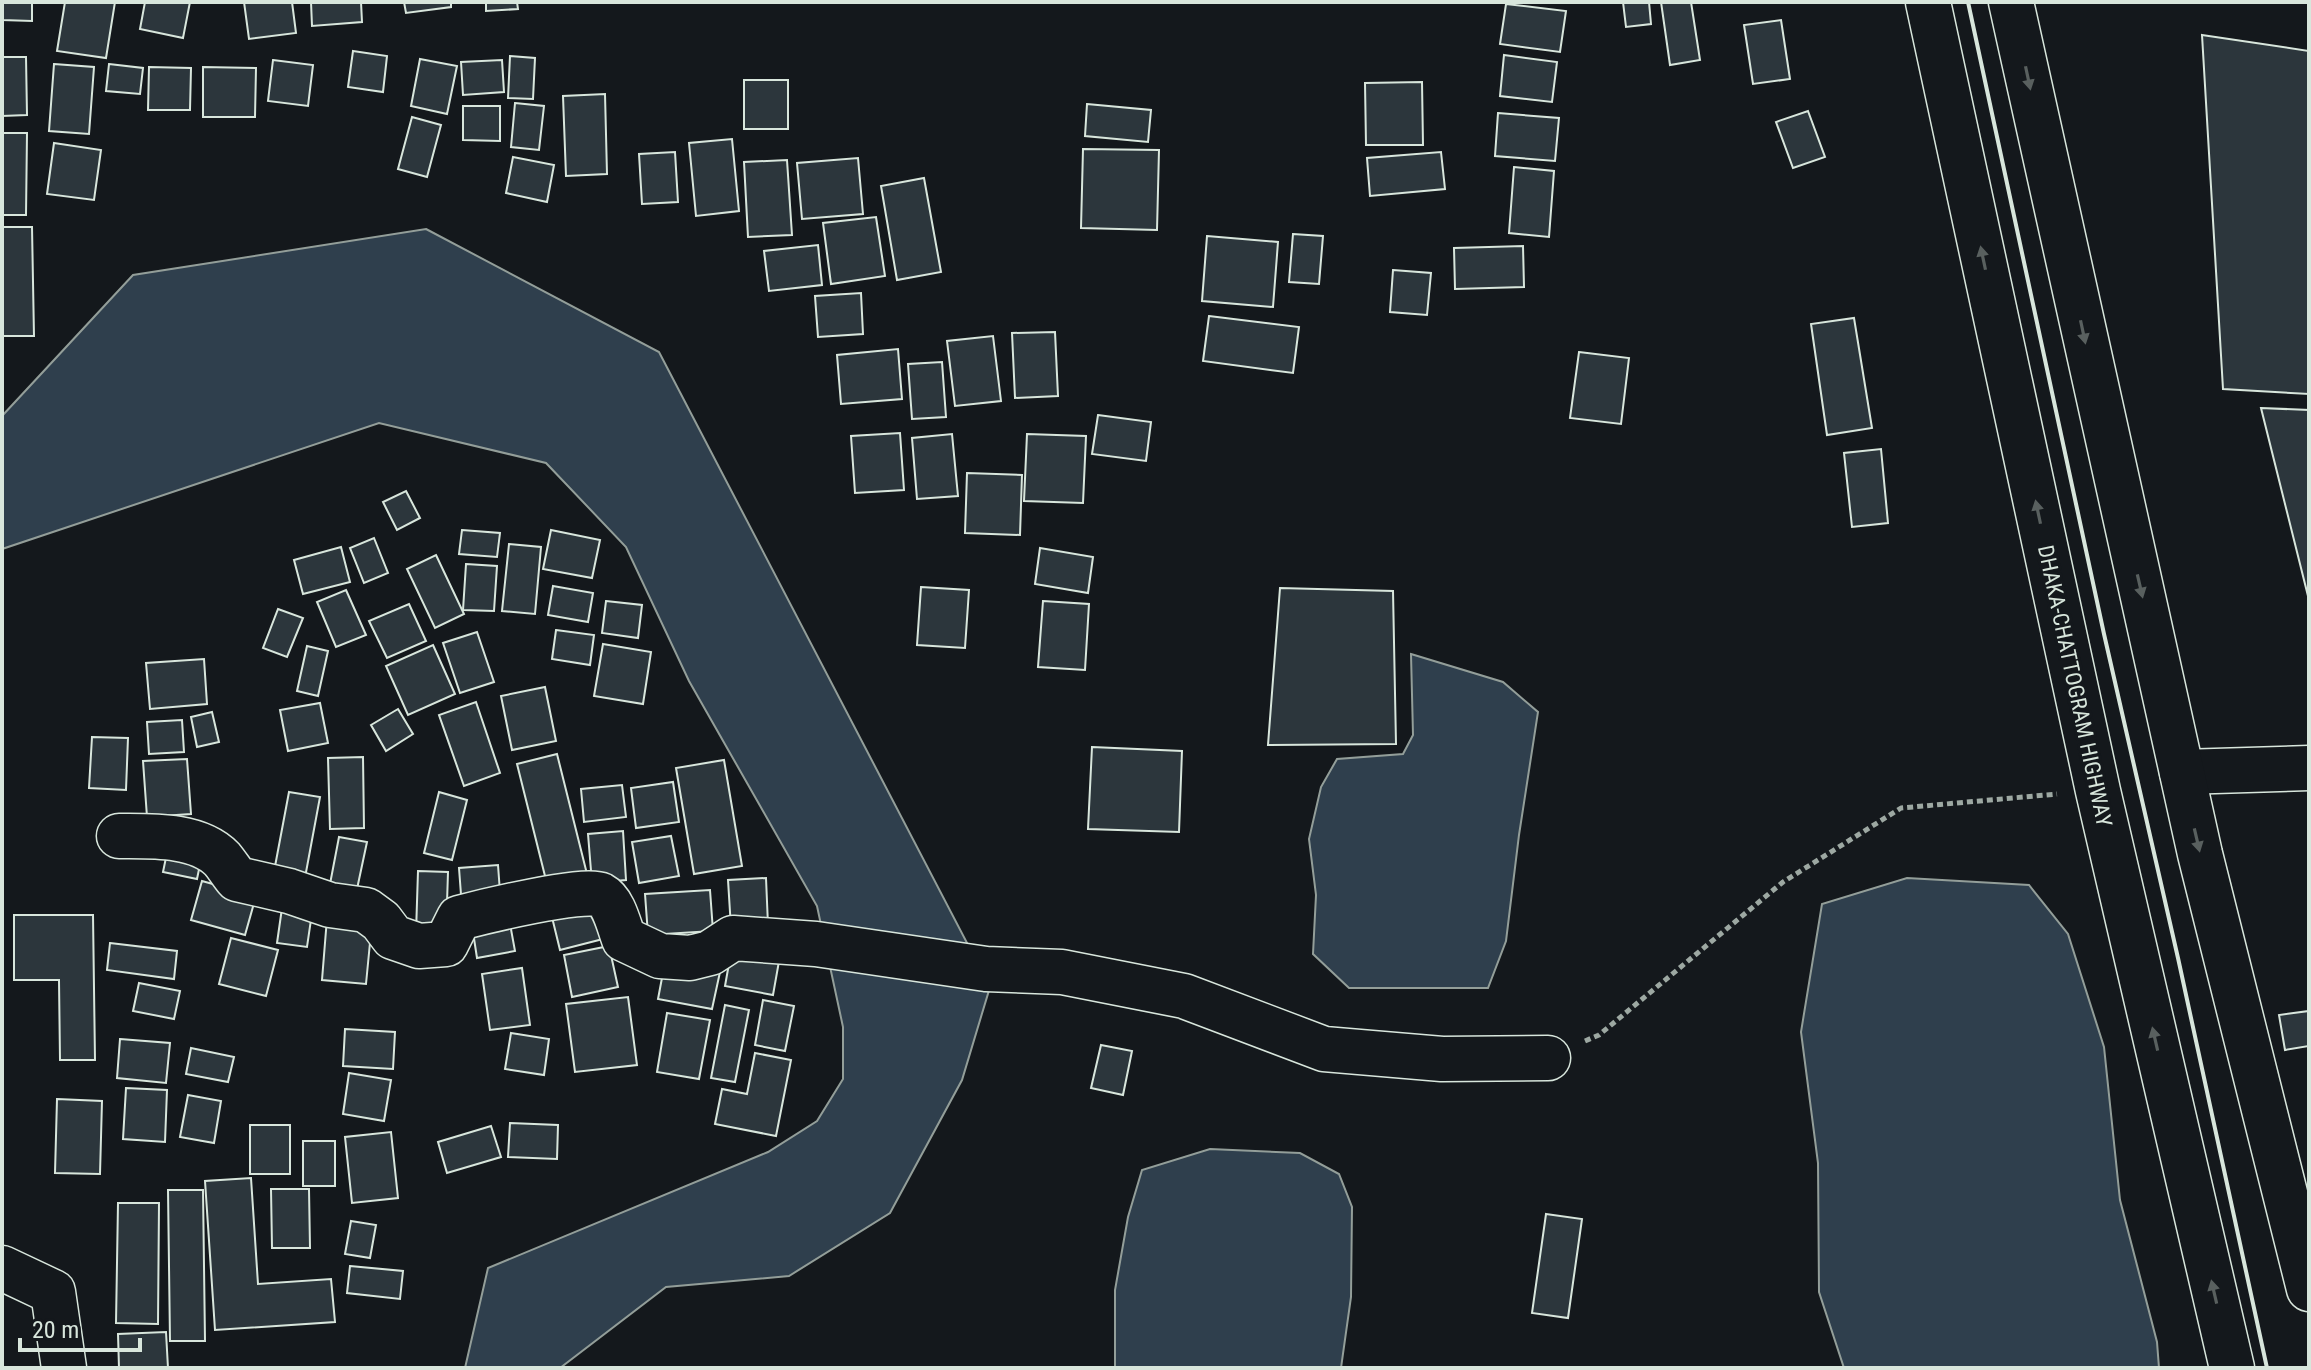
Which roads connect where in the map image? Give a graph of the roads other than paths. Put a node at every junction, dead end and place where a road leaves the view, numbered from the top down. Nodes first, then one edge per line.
1 (1928, 2) edge
2 (2011, 2) edge
3 (2309, 768) edge
4 (2182, 772) junction
5 (119, 836) dead end
6 (1548, 1058) road end
7 (2, 1268) edge
8 (2309, 1289) edge
9 (64, 1368) edge
10 (2232, 1368) edge

10 -> 1 main road, DHAKA-CHATTOGRAM HIGHWAY
2 -> 4 main road
3 - 4 main road
4 -> 8 main road
5 - 6 main road
7 - 9 main road

